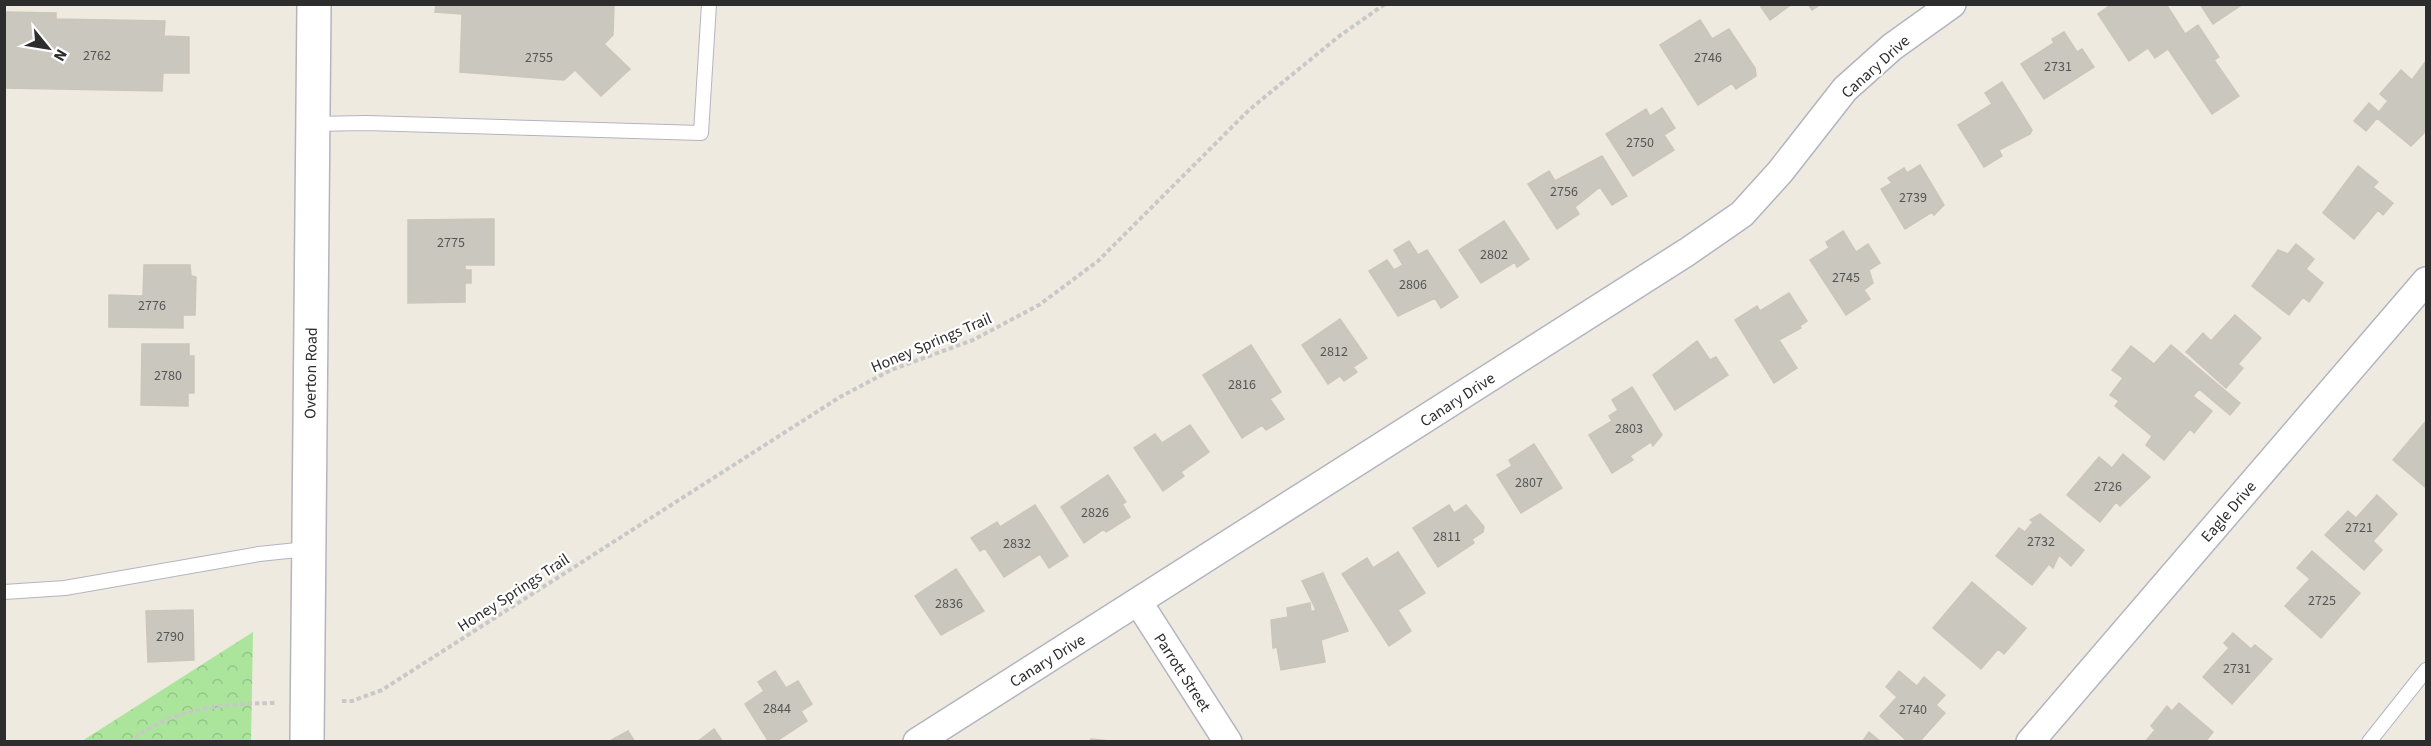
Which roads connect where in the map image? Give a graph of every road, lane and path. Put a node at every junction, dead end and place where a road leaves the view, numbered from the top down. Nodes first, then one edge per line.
1 (314, 4) edge
2 (709, 4) edge
3 (1385, 4) edge
4 (1952, 4) edge
5 (313, 124) junction
6 (2427, 281) edge
7 (307, 549) junction
8 (4, 592) edge
9 (1139, 603) junction
10 (2427, 670) edge
11 (352, 701) dead end
12 (268, 703) dead end
13 (128, 741) edge
14 (306, 741) edge
15 (917, 741) edge
16 (1228, 741) edge
17 (2030, 741) edge
18 (2369, 741) edge

1 - 5 street, Overton Road
2 - 5 lane
3 - 11 path, Honey Springs Trail
4 - 9 street, Canary Drive
5 - 7 street, Overton Road
6 - 17 street, Eagle Drive
7 - 8 lane
7 - 14 street, Overton Road
9 - 15 street, Canary Drive
9 - 16 street, Parrott Street
10 - 18 lane
12 - 13 path

